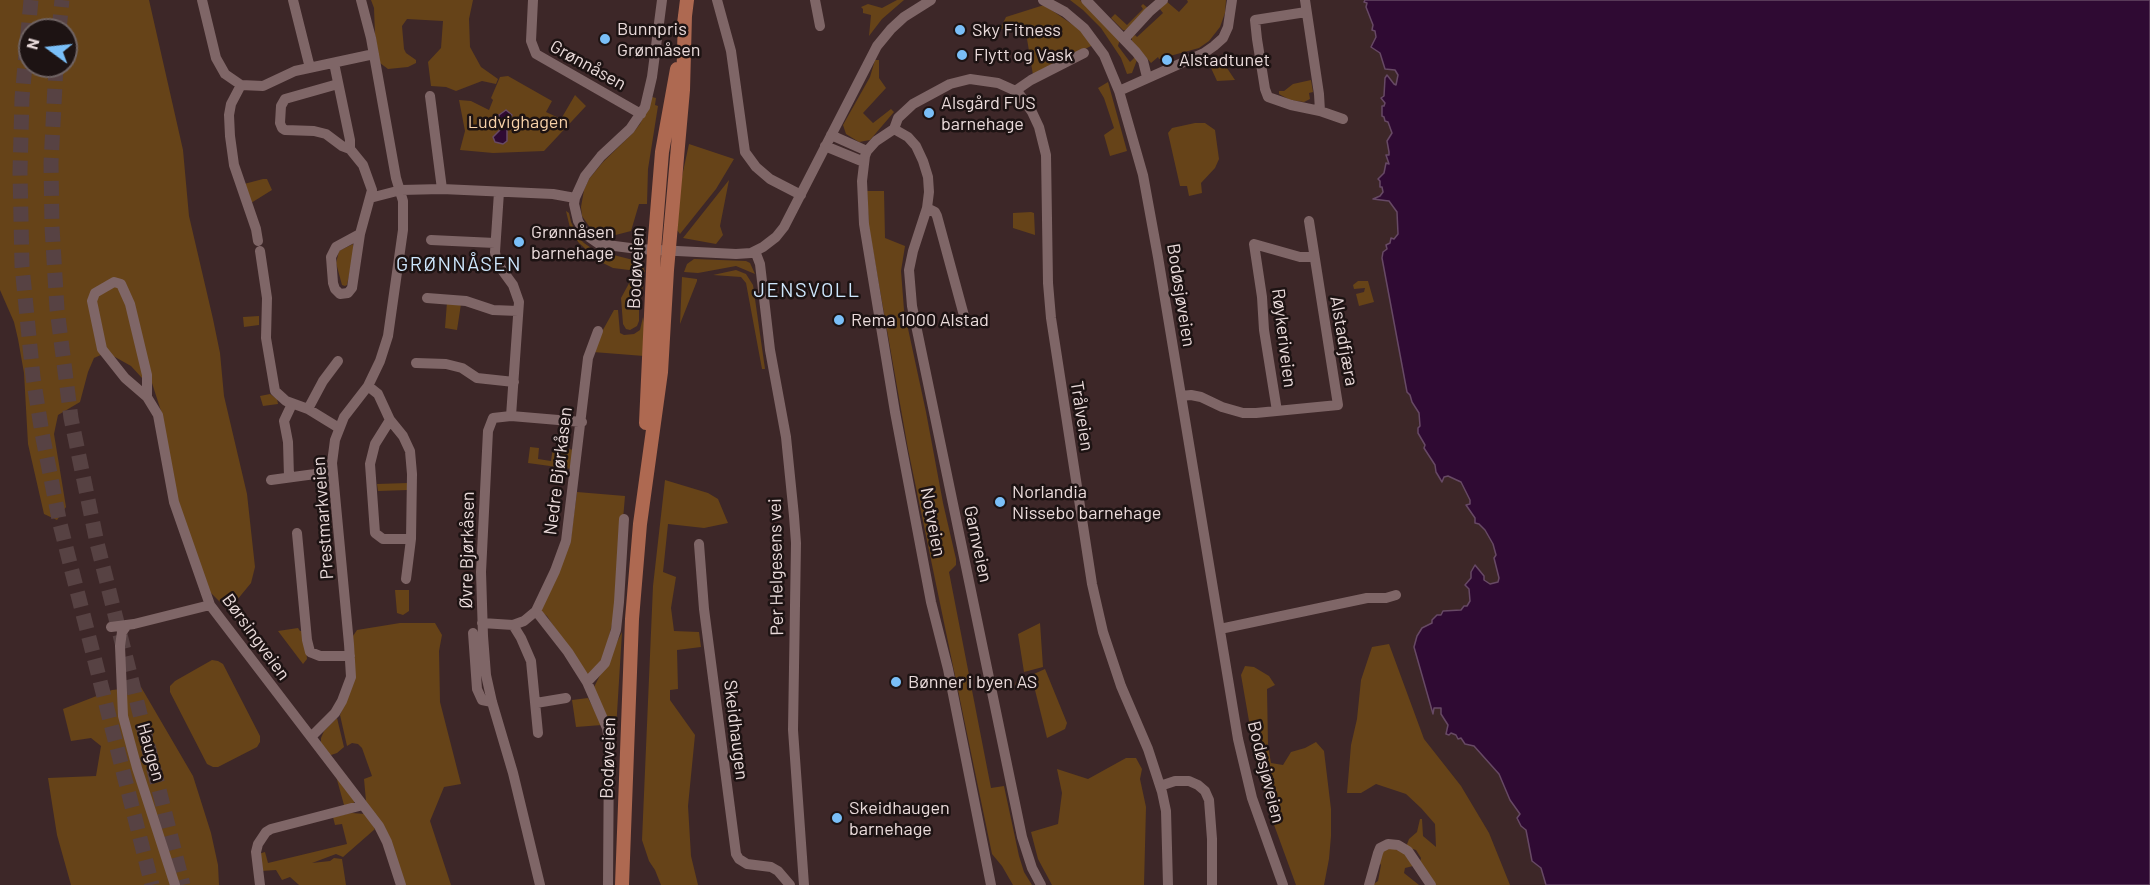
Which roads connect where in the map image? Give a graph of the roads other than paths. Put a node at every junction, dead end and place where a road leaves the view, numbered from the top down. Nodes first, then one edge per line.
1 (202, 0) edge
2 (293, 0) edge
3 (361, 0) edge
4 (534, 0) edge
5 (662, 0) edge
6 (687, 0) edge
7 (717, 0) edge
8 (815, 0) edge
9 (931, 0) edge
10 (1043, 0) edge
11 (1086, 0) edge
12 (1163, 0) edge
13 (1232, 0) edge
14 (919, 3) edge
15 (1306, 6) edge
16 (686, 15) junction
17 (820, 26) dead end
18 (1125, 38) junction
19 (1084, 53) dead end
20 (374, 54) junction
21 (334, 63) junction
22 (310, 68) junction
23 (1147, 77) junction
24 (338, 84) junction
25 (240, 85) junction
26 (1015, 91) junction
27 (1119, 91) junction
28 (430, 96) dead end
29 (1320, 111) junction
30 (641, 114) junction
31 (1343, 119) dead end
32 (894, 129) junction
33 (831, 135) junction
34 (825, 147) junction
35 (350, 149) junction
36 (867, 151) junction
37 (864, 162) junction
38 (442, 189) junction
39 (401, 190) junction
40 (500, 192) junction
41 (801, 195) junction
42 (370, 198) junction
43 (575, 198) junction
44 (927, 207) junction
45 (1309, 220) dead end
46 (360, 234) junction
47 (431, 240) dead end
48 (495, 243) junction
49 (654, 250) junction
50 (669, 250) junction
51 (755, 251) junction
52 (1314, 257) junction
53 (426, 298) dead end
54 (518, 311) junction
55 (966, 323) dead end
56 (598, 331) dead end
57 (338, 361) dead end
58 (416, 363) dead end
59 (514, 382) junction
60 (368, 386) junction
61 (1181, 396) junction
62 (147, 397) junction
63 (292, 404) junction
64 (308, 409) junction
65 (1277, 411) junction
66 (511, 416) junction
67 (390, 420) junction
68 (582, 422) junction
69 (339, 428) junction
70 (315, 474) dead end
71 (289, 477) junction
72 (270, 480) dead end
73 (624, 519) dead end
74 (640, 524) junction
75 (297, 533) dead end
76 (411, 538) junction
77 (699, 544) dead end
78 (406, 579) dead end
79 (1396, 595) dead end
80 (210, 605) junction
81 (536, 611) junction
82 (482, 623) junction
83 (127, 625) junction
84 (513, 625) junction
85 (111, 627) dead end
86 (1220, 629) junction
87 (473, 633) dead end
88 (350, 656) junction
89 (587, 682) junction
90 (566, 698) dead end
91 (492, 702) junction
92 (536, 703) junction
93 (538, 733) dead end
94 (312, 736) junction
95 (1160, 786) junction
96 (363, 805) junction
97 (176, 885) edge
98 (260, 885) edge
99 (401, 885) edge
100 (540, 885) edge
101 (608, 885) edge
102 (622, 885) edge
103 (790, 885) edge
104 (804, 885) edge
105 (991, 885) edge
106 (1041, 885) edge
107 (1168, 885) edge
108 (1212, 885) edge
109 (1283, 885) edge
110 (1369, 885) edge
111 (1431, 885) edge

1 - 25 street
2 - 22 street
3 - 20 street, Prestmarkveien
4 - 30 street, Grønnåsen
5 - 30 street
6 - 16 main road, Bodøveien
7 - 41 street
8 - 17 street
9 - 14 street
10 - 27 street, Bodøsjøveien
11 - 18 street
12 - 18 street
13 - 23 street
14 - 33 street
15 - 29 street
15 - 29 street
16 - 49 main road, Bodøveien
16 - 50 main road, Bodøveien
18 - 23 street
19 - 26 street
20 - 21 street
20 - 39 street, Prestmarkveien
21 - 22 street
21 - 24 street
22 - 25 street
23 - 27 street
24 - 35 street
24 - 35 street
25 - 63 street
26 - 32 street
26 - 95 street, Trålveien
27 - 61 street, Bodøsjøveien
28 - 38 street
29 - 31 street
30 - 43 street
32 - 36 street
32 - 44 street, Garnveien
33 - 34 street
33 - 36 street
34 - 37 street
34 - 41 street
35 - 42 street
36 - 37 street, Notveien
37 - 105 street, Notveien
38 - 39 street
38 - 40 street
39 - 42 street
39 - 60 street, Prestmarkveien
40 - 43 street
40 - 48 street
41 - 51 street
42 - 46 street
43 - 49 street
44 - 55 street
44 - 106 street, Garnveien
45 - 52 street, Alstadfjæra
46 - 46 street
47 - 48 street
48 - 54 street
49 - 50 street
49 - 74 main road, Bodøveien
50 - 51 street
50 - 74 main road, Bodøveien
51 - 104 street, Per Helgesens vei
52 - 65 street, Alstadfjæra
52 - 65 street, Røykeriveien
53 - 54 street
54 - 59 street
56 - 68 street, Nedre Bjørkåsen
57 - 64 street
58 - 59 street
59 - 66 street
60 - 67 street
60 - 69 street, Prestmarkveien
61 - 65 street, Røykeriveien
61 - 86 street, Bodøsjøveien
62 - 62 street, Børsingveien
62 - 80 street, Børsingveien
63 - 64 street
63 - 71 street
64 - 69 street
66 - 68 street
66 - 82 street, Øvre Bjørkåsen
67 - 76 street
67 - 76 street
68 - 81 street, Nedre Bjørkåsen
69 - 88 street, Prestmarkveien
70 - 71 street
71 - 72 street
73 - 89 street
74 - 102 main road, Bodøveien
75 - 88 street
76 - 78 street
77 - 103 street, Skeidhaugen
79 - 86 street
80 - 83 street
80 - 94 street, Børsingveien
81 - 84 street
81 - 89 street
82 - 84 street
82 - 91 street, Øvre Bjørkåsen
83 - 85 street
83 - 97 street, Haugen
84 - 92 street
86 - 109 street, Bodøsjøveien
87 - 91 street, Øvre Bjørkåsen
88 - 94 street, Prestmarkveien
89 - 101 street
90 - 92 street
91 - 100 street, Øvre Bjørkåsen
92 - 93 street
94 - 96 street, Børsingveien
95 - 107 street, Trålveien
95 - 108 street
96 - 98 street
96 - 99 street, Børsingveien
110 - 111 street

